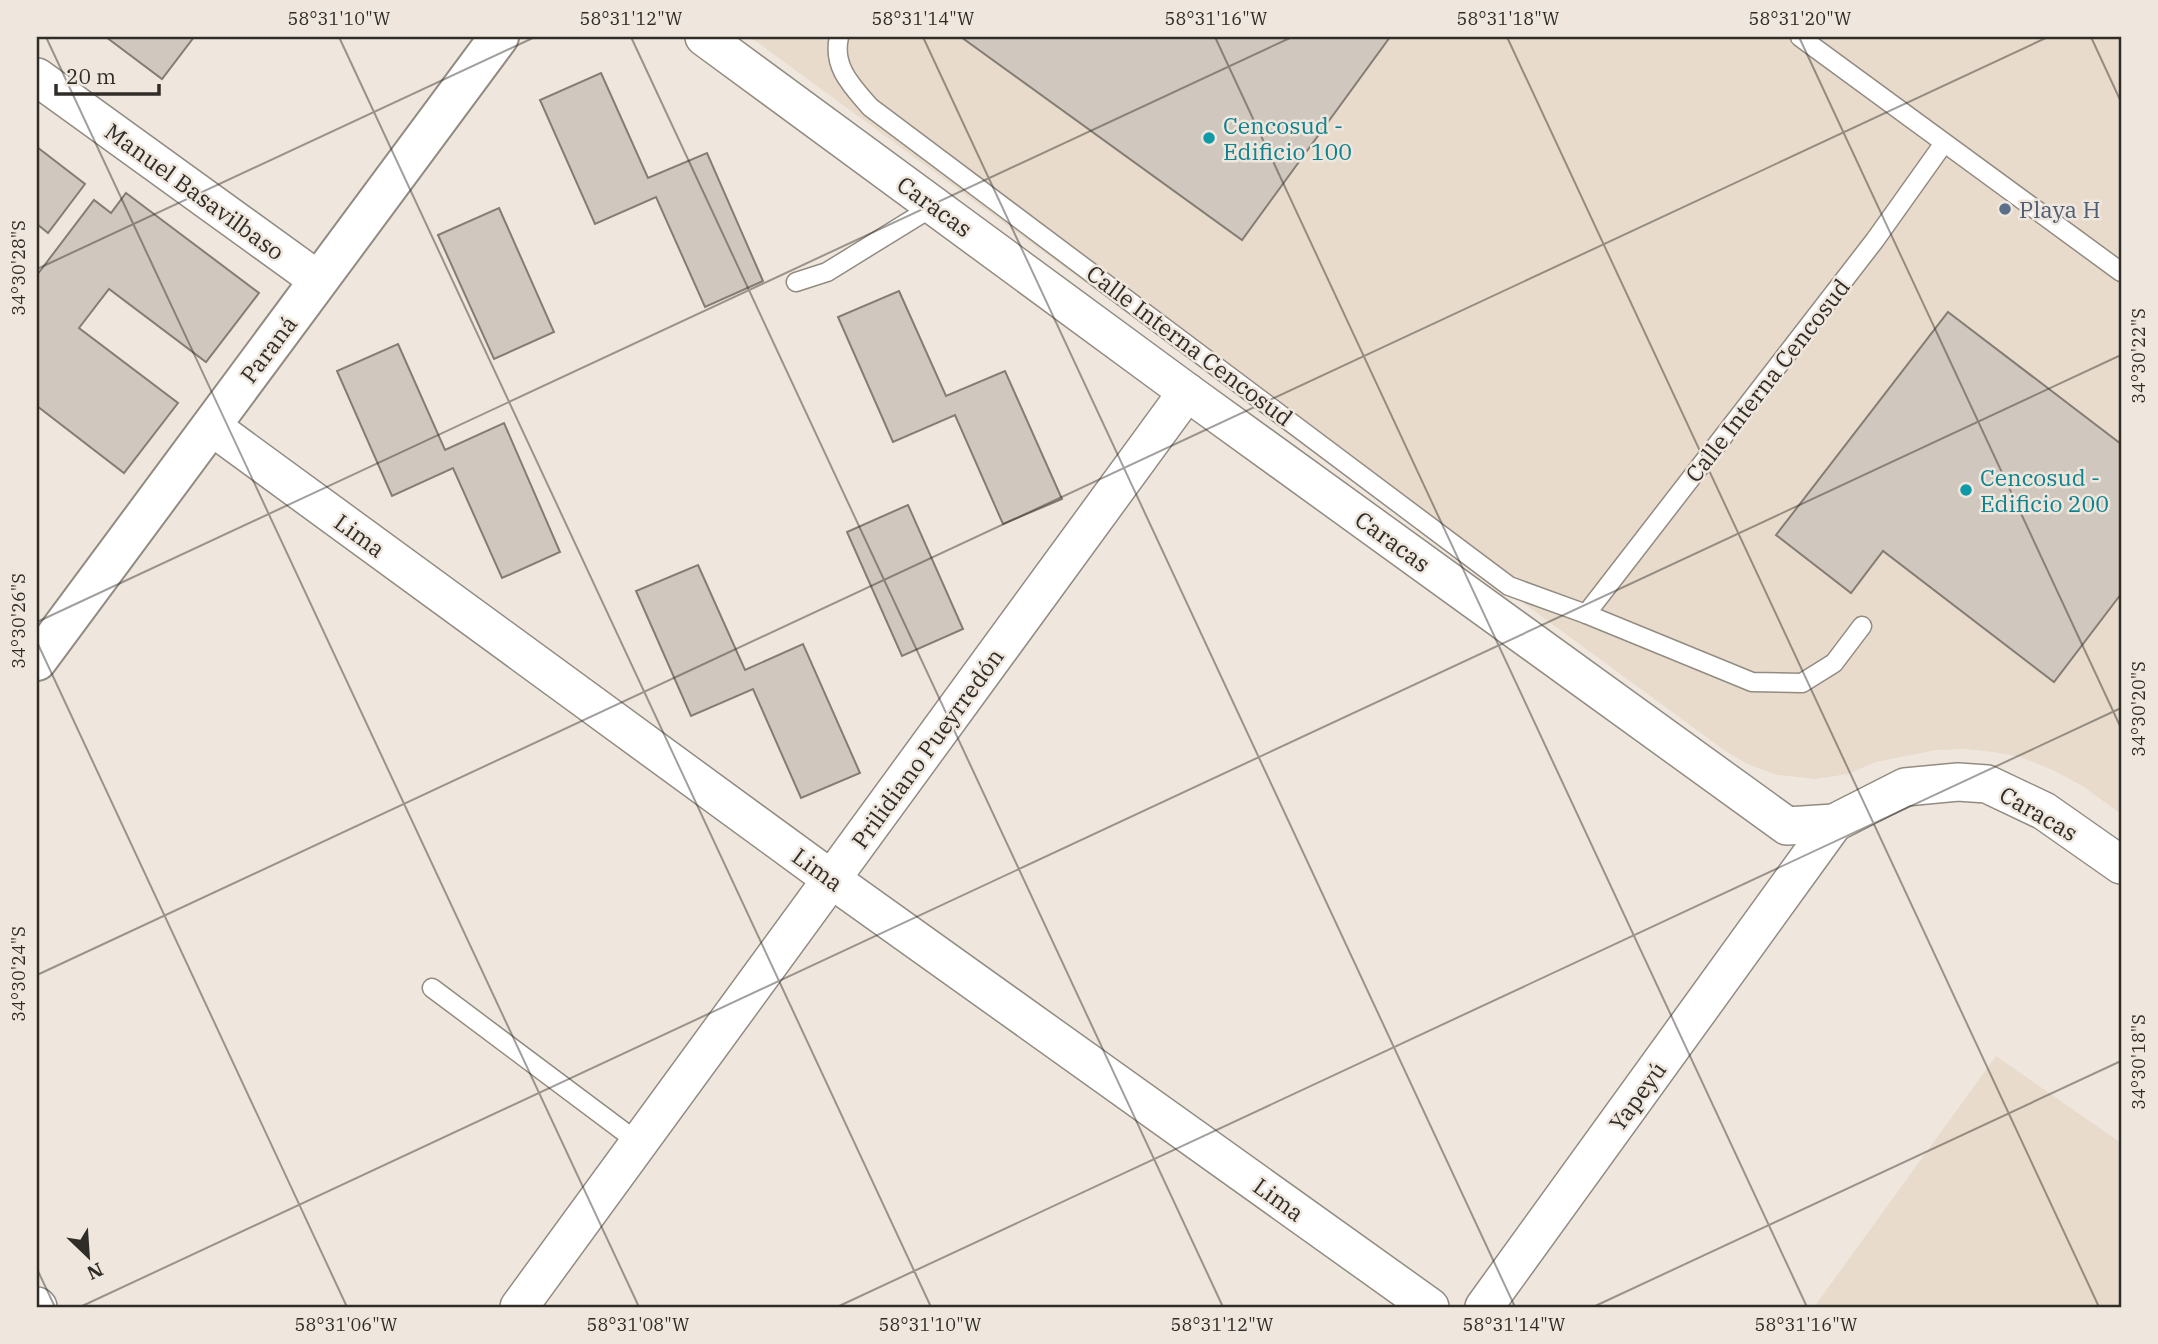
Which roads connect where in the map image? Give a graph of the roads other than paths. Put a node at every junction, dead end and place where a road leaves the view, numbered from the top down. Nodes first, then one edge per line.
1 (499, 37) edge
2 (705, 37) edge
3 (839, 37) edge
4 (1800, 37) edge
5 (37, 77) edge
6 (1944, 143) junction
7 (934, 206) junction
8 (2121, 272) edge
9 (318, 281) junction
10 (796, 282) dead end
11 (1187, 392) junction
12 (211, 426) junction
13 (1586, 614) junction
14 (1862, 626) dead end
15 (37, 661) edge
16 (1834, 823) junction
17 (2121, 865) edge
18 (831, 879) junction
19 (432, 988) dead end
20 (639, 1143) junction
21 (519, 1307) edge
22 (1430, 1307) edge
23 (1484, 1307) edge

1 - 9 street, Paraná
2 - 7 street, Caracas
3 - 13 lane, Calle Interna Cencosud
4 - 6 lane
5 - 9 street, Manuel Basavilbaso
6 - 8 lane
6 - 13 lane, Calle Interna Cencosud
7 - 10 lane
7 - 11 street, Caracas
9 - 12 street, Paraná
11 - 16 street, Caracas
11 - 18 street, Prilidiano Pueyrredón
12 - 15 street, Paraná
12 - 18 street, Lima
13 - 14 lane, Calle Interna Cencosud
16 - 17 street, Caracas
16 - 23 street, Yapeyú
18 - 20 street, Prilidiano Pueyrredón
18 - 22 street, Lima
19 - 20 lane
20 - 21 street, Prilidiano Pueyrredón

